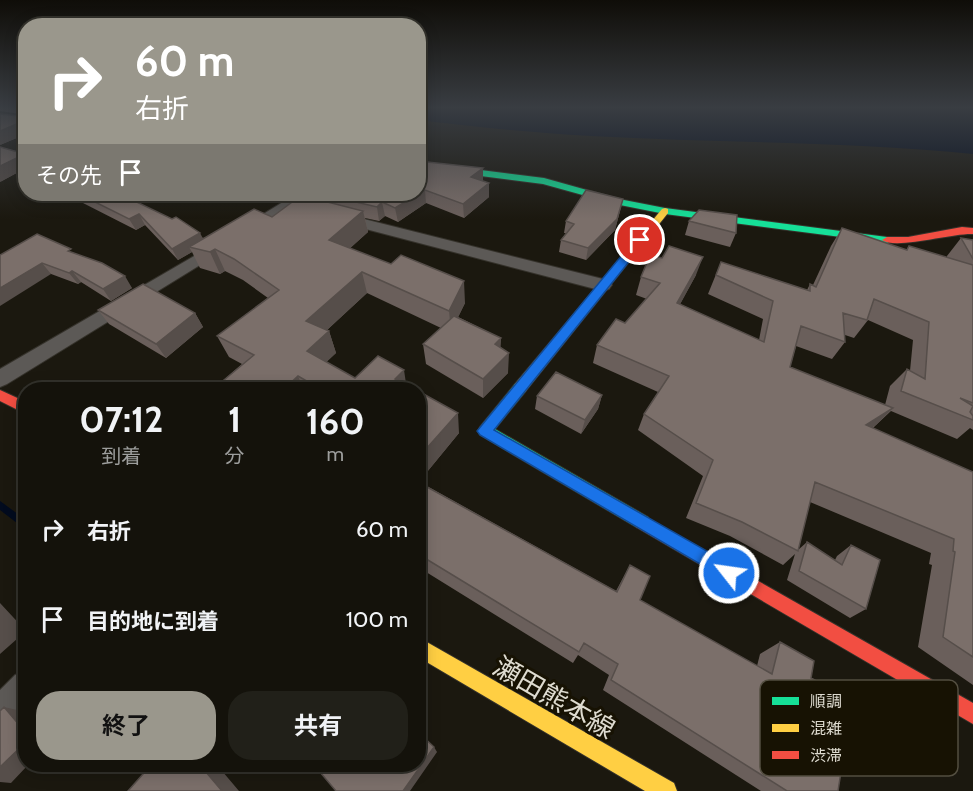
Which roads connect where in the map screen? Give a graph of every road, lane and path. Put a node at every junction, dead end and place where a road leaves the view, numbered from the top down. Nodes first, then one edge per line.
1 (426, 166) edge
2 (289, 201) edge
3 (307, 201) edge
4 (665, 211) junction
5 (973, 231) edge
6 (603, 285) junction
7 (0, 379) edge
8 (0, 394) edge
9 (18, 404) edge
10 (426, 651) edge
11 (914, 680) edge
12 (18, 694) edge
13 (958, 705) edge
14 (0, 712) edge
15 (973, 714) edge
16 (666, 791) edge

1 - 4 street
2 - 7 street
3 - 6 street
4 - 5 street
4 - 6 street
6 - 11 street
8 - 9 street
10 - 16 street, 瀬田熊本線
12 - 14 street
13 - 15 street

